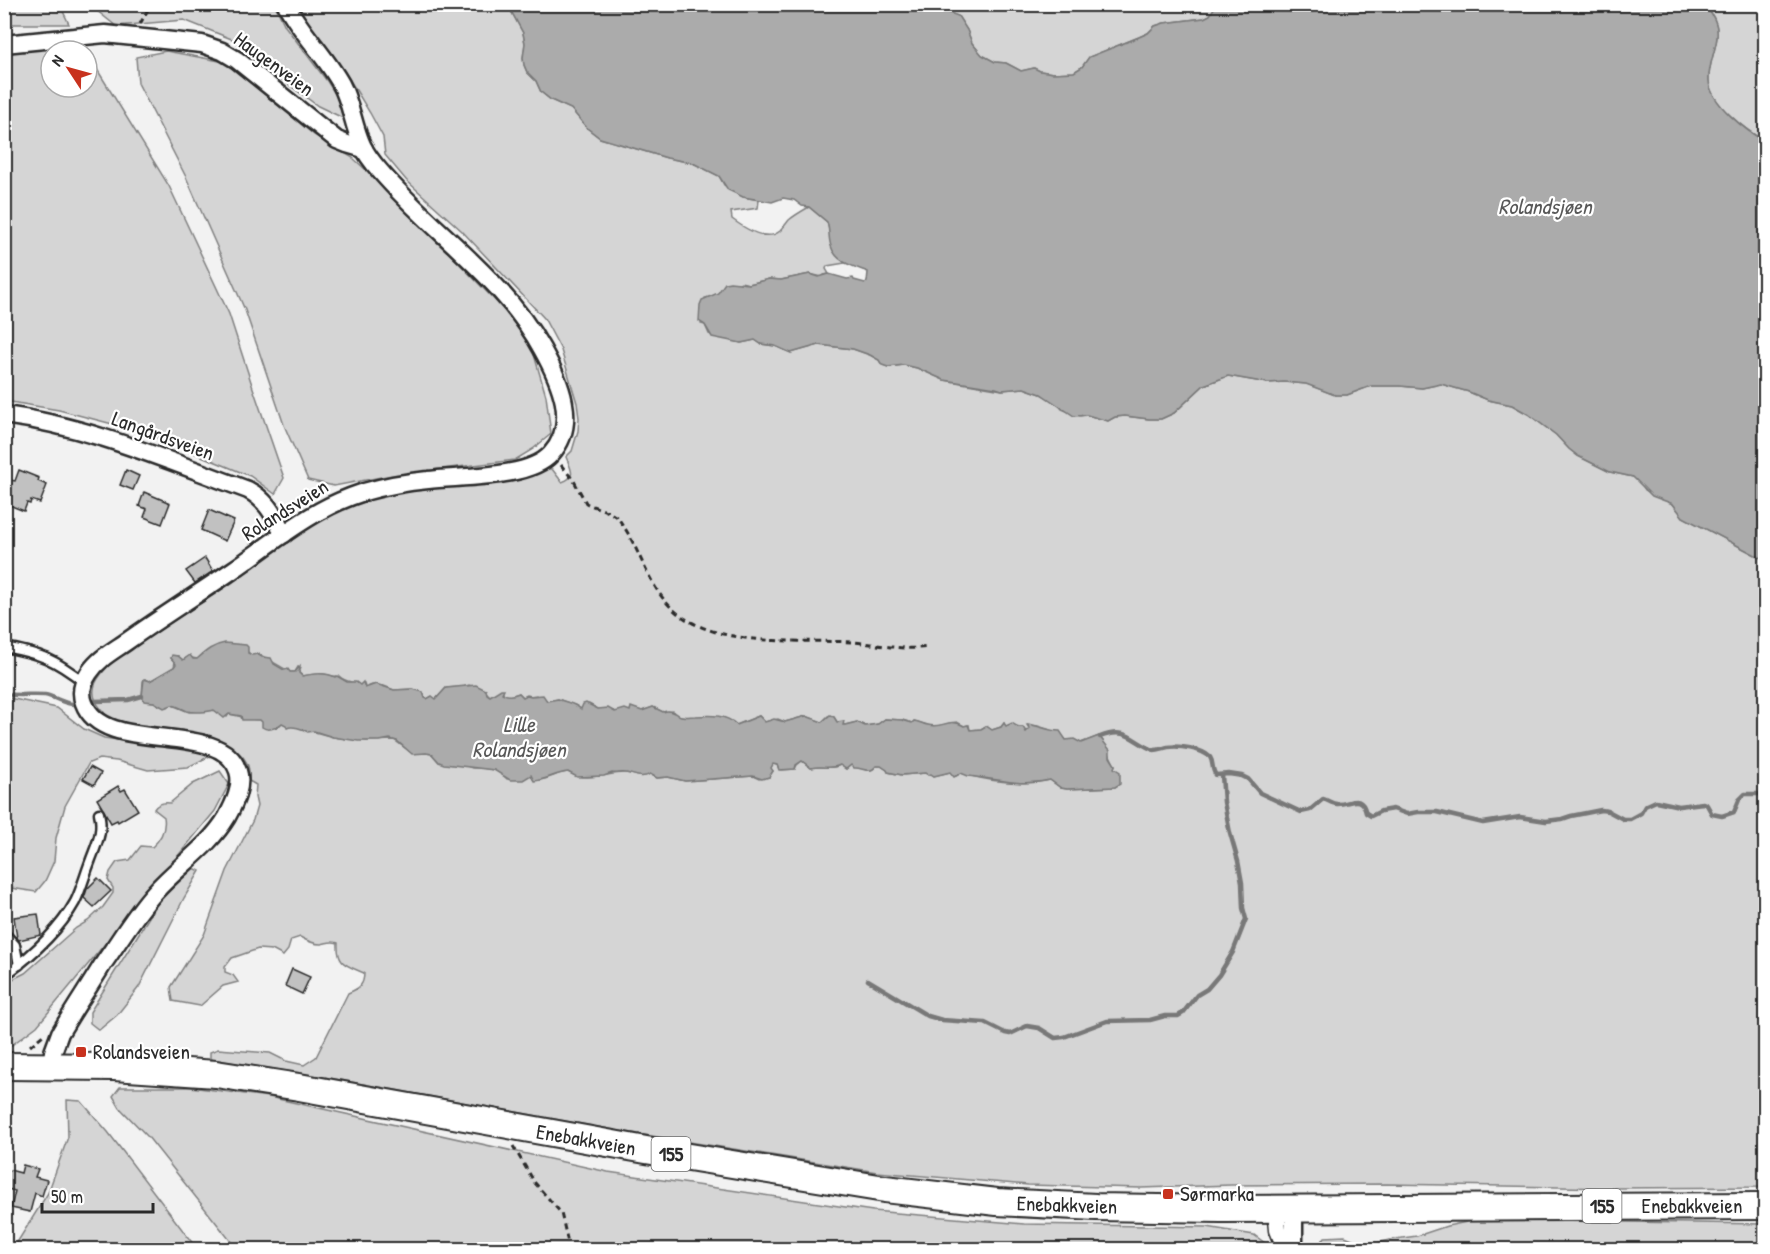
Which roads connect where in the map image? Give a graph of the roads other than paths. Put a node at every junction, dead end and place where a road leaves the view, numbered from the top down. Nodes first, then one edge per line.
1 (286, 4) edge
2 (4, 44) edge
3 (364, 149) junction
4 (4, 415) edge
5 (284, 534) junction
6 (4, 647) edge
7 (84, 682) junction
8 (99, 813) dead end
9 (4, 933) edge
10 (19, 965) junction
11 (4, 976) edge
12 (4, 1066) edge
13 (51, 1066) junction
14 (1766, 1206) edge
15 (1285, 1209) junction
16 (1286, 1250) edge
17 (1294, 1250) edge

1 - 3 street
2 - 3 street, Haugenveien
3 - 5 street, Rolandsveien
4 - 5 street, Langårdsveien
5 - 7 street, Rolandsveien
6 - 7 lane
7 - 13 street
8 - 10 lane
9 - 10 lane
10 - 11 lane
12 - 13 main road, Enebakkveien / 155
13 - 15 main road, Enebakkveien / 155
14 - 15 main road, Enebakkveien / 155
15 - 16 street
15 - 17 street

